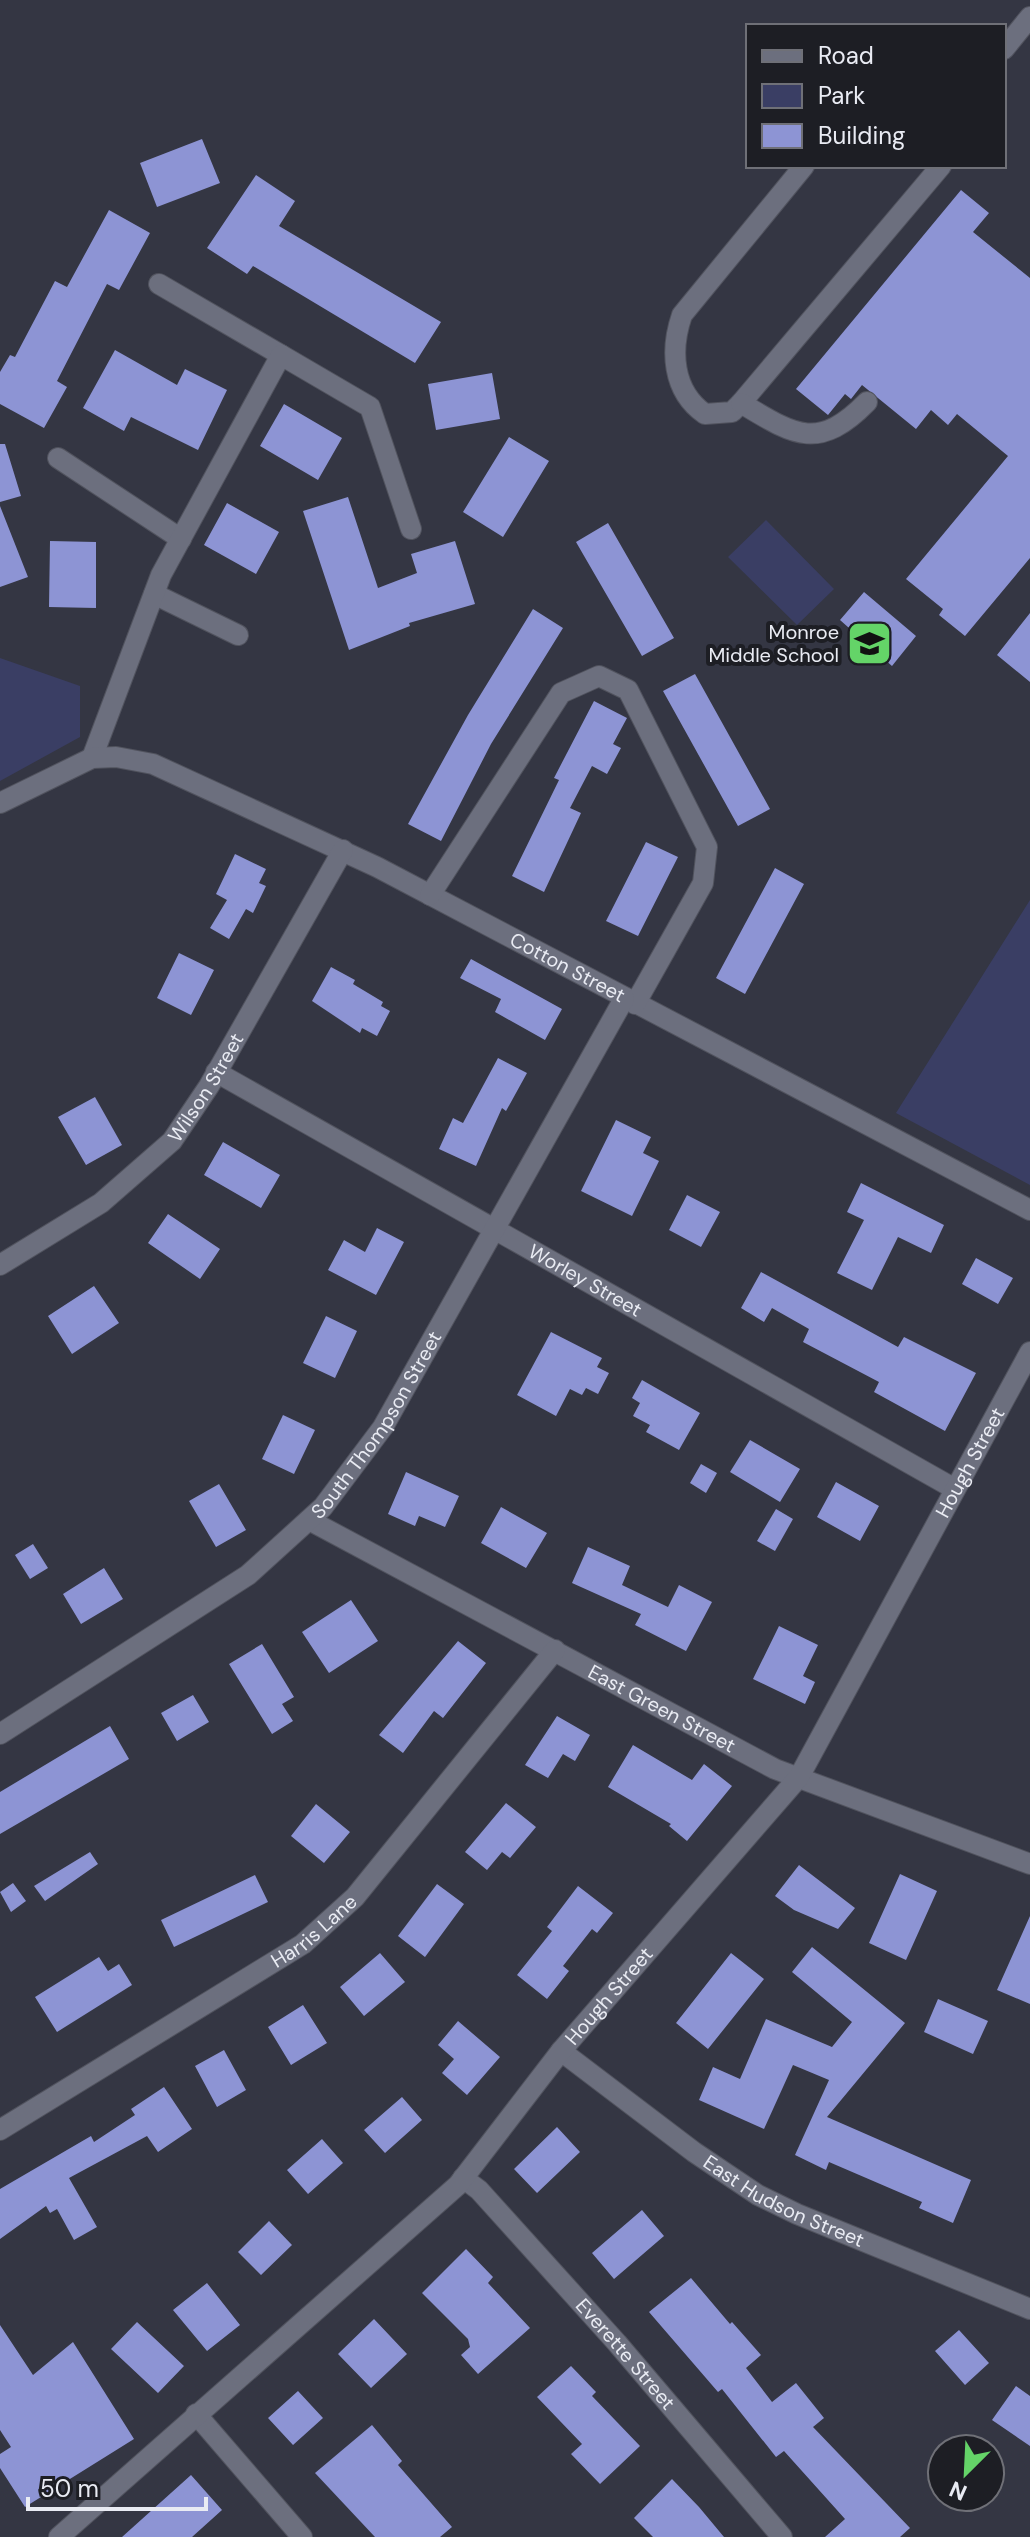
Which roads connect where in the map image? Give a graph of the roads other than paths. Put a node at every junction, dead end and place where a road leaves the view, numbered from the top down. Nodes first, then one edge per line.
1 (1030, 17) edge
2 (1006, 47) edge
3 (802, 168) edge
4 (939, 168) edge
5 (159, 284) dead end
6 (281, 355) junction
7 (867, 402) dead end
8 (741, 403) junction
9 (58, 458) dead end
10 (411, 529) dead end
11 (181, 539) junction
12 (154, 594) junction
13 (238, 635) dead end
14 (92, 758) junction
15 (0, 803) edge
16 (343, 850) junction
17 (430, 895) junction
18 (629, 1001) junction
19 (216, 1072) junction
20 (1030, 1210) edge
21 (494, 1229) junction
22 (0, 1265) edge
23 (1030, 1352) edge
24 (955, 1489) junction
25 (309, 1520) junction
26 (555, 1650) junction
27 (0, 1734) edge
28 (799, 1777) junction
29 (1030, 1864) edge
30 (561, 2051) junction
31 (0, 2130) edge
32 (463, 2178) junction
33 (1030, 2309) edge
34 (196, 2414) junction
35 (59, 2537) edge
36 (302, 2537) edge
37 (782, 2537) edge

1 - 2 street
3 - 8 street
4 - 8 street
5 - 6 street
6 - 10 street
6 - 11 street
7 - 8 street
9 - 11 street
11 - 12 street
12 - 13 street
12 - 14 street
14 - 15 street
14 - 16 street, Cotton Street
16 - 17 street, Cotton Street
16 - 19 street, Wilson Street
17 - 18 street, Cotton Street
17 - 18 street, South Thompson Street
18 - 20 street, Cotton Street
18 - 21 street, South Thompson Street
19 - 21 street, Worley Street
19 - 22 street, Wilson Street
21 - 24 street, Worley Street
21 - 25 street, South Thompson Street
23 - 24 street, Hough Street
24 - 28 street, Hough Street
25 - 26 street, East Green Street
25 - 27 street, South Thompson Street
26 - 28 street, East Green Street
26 - 31 street, Harris Lane
28 - 29 street, East Green Street
28 - 30 street, Hough Street
30 - 32 street, Hough Street
30 - 33 street, East Hudson Street
32 - 34 street, Hough Street
32 - 37 street, Everette Street
34 - 35 street, Hough Street
34 - 36 street

